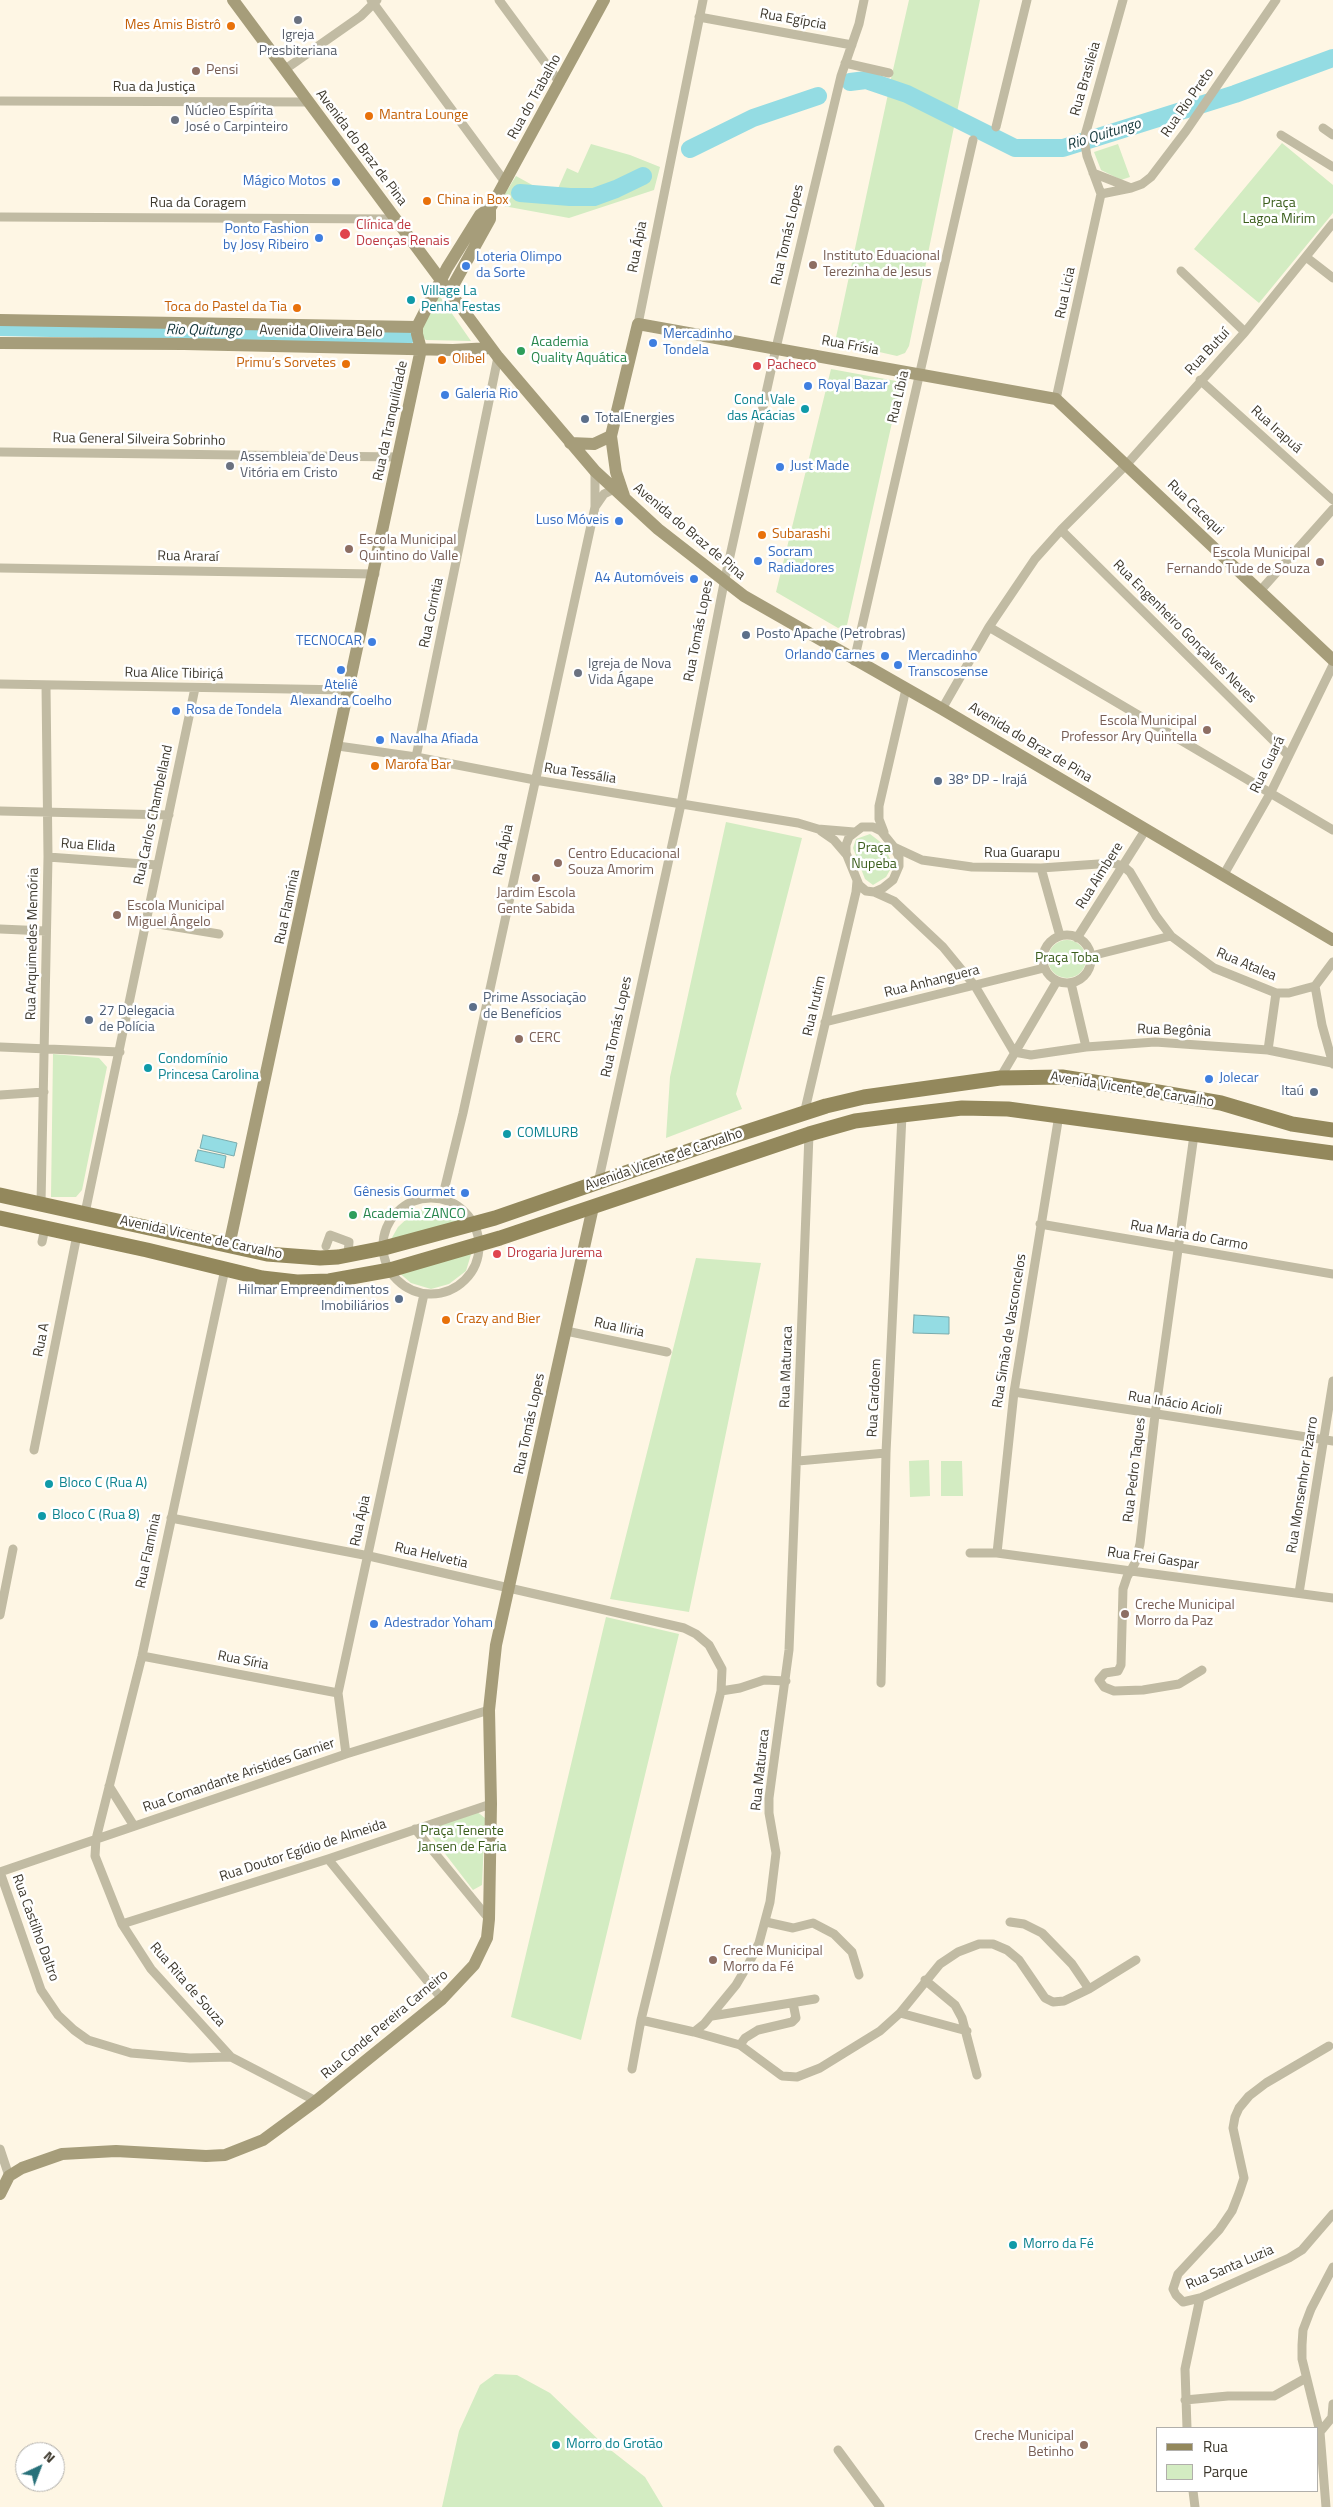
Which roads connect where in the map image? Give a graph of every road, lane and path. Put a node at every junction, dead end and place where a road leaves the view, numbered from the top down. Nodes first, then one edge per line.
1 (232, 0) edge
2 (499, 0) edge
3 (604, 0) edge
4 (703, 0) edge
5 (864, 0) edge
6 (1027, 0) edge
7 (1123, 0) edge
8 (1276, 0) edge
9 (374, 1) edge
10 (699, 18) junction
11 (852, 44) junction
12 (845, 63) junction
13 (284, 70) junction
14 (889, 73) dead end
15 (560, 83) junction
16 (0, 101) edge
17 (308, 102) junction
18 (996, 127) dead end
19 (1323, 128) dead end
20 (1281, 135) dead end
21 (1333, 135) edge
22 (973, 140) dead end
23 (1333, 167) edge
24 (1093, 173) junction
25 (505, 182) junction
26 (1131, 188) junction
27 (1101, 194) junction
28 (490, 208) junction
29 (0, 217) edge
30 (396, 218) junction
31 (1333, 223) edge
32 (1306, 257) junction
33 (1180, 271) dead end
34 (1333, 278) edge
35 (441, 279) junction
36 (450, 291) junction
37 (0, 320) edge
38 (638, 324) junction
39 (417, 326) junction
40 (1245, 332) junction
41 (0, 343) edge
42 (776, 348) junction
43 (422, 349) junction
44 (495, 352) junction
45 (918, 374) junction
46 (1200, 380) junction
47 (1056, 399) junction
48 (611, 436) junction
49 (570, 443) junction
50 (0, 452) edge
51 (398, 457) junction
52 (1127, 464) junction
53 (595, 471) junction
54 (614, 489) junction
55 (625, 498) junction
56 (1333, 500) edge
57 (595, 507) junction
58 (1333, 509) edge
59 (1061, 530) junction
60 (0, 568) edge
61 (375, 574) junction
62 (724, 583) junction
63 (1260, 591) junction
64 (988, 627) junction
65 (1333, 660) edge
66 (854, 661) junction
67 (1333, 665) edge
68 (0, 684) edge
69 (46, 685) junction
70 (195, 688) junction
71 (906, 689) junction
72 (349, 690) junction
73 (942, 709) junction
74 (338, 746) junction
75 (1288, 755) junction
76 (416, 757) junction
77 (535, 780) junction
78 (1271, 792) junction
79 (680, 804) junction
80 (879, 806) junction
81 (0, 811) edge
82 (48, 814) junction
83 (169, 816) junction
84 (862, 827) junction
85 (818, 829) junction
86 (1146, 829) junction
87 (1333, 830) edge
88 (854, 832) junction
89 (884, 834) junction
90 (894, 847) junction
91 (847, 855) junction
92 (48, 857) junction
93 (922, 860) junction
94 (157, 865) junction
95 (1123, 866) junction
96 (1041, 868) junction
97 (895, 876) junction
98 (1223, 876) junction
99 (856, 881) junction
100 (872, 892) junction
101 (853, 905) junction
102 (903, 908) junction
103 (146, 922) junction
104 (0, 929) edge
105 (46, 931) junction
106 (219, 934) dead end
107 (1060, 936) junction
108 (1171, 936) junction
109 (1077, 938) junction
110 (1333, 940) edge
111 (1091, 956) junction
112 (1333, 962) edge
113 (1044, 968) junction
114 (1057, 981) junction
115 (1071, 983) junction
116 (975, 986) junction
117 (1315, 986) junction
118 (1276, 993) junction
119 (826, 1022) junction
120 (1086, 1047) junction
121 (0, 1048) edge
122 (45, 1048) junction
123 (1268, 1050) junction
124 (120, 1052) junction
125 (1014, 1052) junction
126 (1333, 1064) edge
127 (1000, 1078) junction
128 (44, 1092) junction
129 (0, 1095) edge
130 (804, 1114) junction
131 (902, 1115) junction
132 (1059, 1115) junction
133 (1333, 1130) edge
134 (810, 1134) junction
135 (1194, 1135) junction
136 (1333, 1153) edge
137 (598, 1184) junction
138 (0, 1195) edge
139 (442, 1199) junction
140 (41, 1204) junction
141 (593, 1207) junction
142 (85, 1213) junction
143 (0, 1218) edge
144 (473, 1224) junction
145 (1040, 1224) junction
146 (77, 1235) junction
147 (479, 1243) junction
148 (229, 1246) junction
149 (326, 1246) dead end
150 (384, 1248) junction
151 (1177, 1248) junction
152 (348, 1255) junction
153 (225, 1269) junction
154 (390, 1270) junction
155 (1333, 1274) edge
156 (424, 1294) junction
157 (566, 1331) junction
158 (667, 1352) dead end
159 (1333, 1381) edge
160 (1014, 1392) junction
161 (1155, 1415) junction
162 (1328, 1440) edge
163 (34, 1450) dead end
164 (886, 1453) junction
165 (798, 1461) junction
166 (171, 1518) junction
167 (13, 1549) dead end
168 (970, 1553) dead end
169 (997, 1553) junction
170 (368, 1556) junction
171 (1131, 1570) junction
172 (510, 1588) junction
173 (1300, 1593) junction
174 (1333, 1598) edge
175 (0, 1615) edge
176 (142, 1656) junction
177 (1202, 1670) dead end
178 (786, 1681) junction
179 (881, 1683) dead end
180 (721, 1690) junction
181 (338, 1693) junction
182 (488, 1710) junction
183 (346, 1754) junction
184 (109, 1786) junction
185 (492, 1804) junction
186 (134, 1826) junction
187 (415, 1829) junction
188 (96, 1839) junction
189 (328, 1859) junction
190 (0, 1872) edge
191 (490, 1919) junction
192 (766, 1922) junction
193 (1010, 1922) dead end
194 (122, 1924) junction
195 (1136, 1960) dead end
196 (859, 1975) dead end
197 (925, 1980) junction
198 (1090, 1989) junction
199 (442, 1999) junction
200 (815, 1999) dead end
201 (793, 2003) junction
202 (900, 2014) junction
203 (712, 2016) junction
204 (641, 2020) junction
205 (694, 2032) junction
206 (967, 2032) junction
207 (740, 2045) junction
208 (1329, 2046) dead end
209 (231, 2057) junction
210 (632, 2069) dead end
211 (977, 2075) dead end
212 (316, 2101) junction
213 (0, 2149) edge
214 (9, 2176) junction
215 (0, 2194) edge
216 (1333, 2214) edge
217 (1333, 2266) edge
218 (1200, 2298) junction
219 (1306, 2378) junction
220 (1184, 2400) junction
221 (1333, 2404) edge
222 (1332, 2416) edge
223 (1187, 2427) edge
224 (1320, 2432) junction
225 (838, 2450) dead end
226 (1193, 2492) edge
227 (880, 2507) edge
228 (1195, 2507) edge
229 (1326, 2507) edge

1 - 13 street, Avenida do Braz de Pina
2 - 15 street
3 - 15 street, Rua do Trabalho
4 - 10 street, Rua Ápia
5 - 11 street, Rua Tomás Lopes
6 - 18 street
7 - 24 street, Rua Brasileia
8 - 26 street, Rua Rio Preto
9 - 13 street
9 - 25 street
10 - 11 street, Rua Egípcia
10 - 38 street, Rua Ápia
11 - 12 street, Rua Tomás Lopes
12 - 14 street
12 - 42 street, Rua Tomás Lopes
13 - 17 street, Avenida do Braz de Pina
15 - 25 street, Rua do Trabalho
16 - 17 street, Rua da Justiça
17 - 30 street, Avenida do Braz de Pina
19 - 21 street
20 - 23 street
22 - 45 street, Rua Líbia
24 - 26 street
24 - 27 street, Rua Brasileia
25 - 28 street, Rua do Trabalho
26 - 27 street, Rua Rio Preto
27 - 47 street, Rua Licia
28 - 35 street, Rua do Trabalho
28 - 36 street, Rua do Trabalho
29 - 30 street, Rua da Coragem
30 - 35 street, Avenida do Braz de Pina
31 - 32 street, Rua Butuí
32 - 34 street
32 - 40 street, Rua Butuí
33 - 40 street
35 - 36 street, Avenida do Braz de Pina
35 - 39 street
36 - 44 street, Avenida do Braz de Pina
37 - 39 street, Avenida Oliveira Belo
38 - 42 street, Rua Frísia
38 - 48 street, Rua Ápia
39 - 43 street, Rua da Tranquilidade
40 - 46 street, Rua Butuí
41 - 43 street, Avenida Oliveira Belo
42 - 45 street, Rua Frísia
42 - 62 street, Rua Tomás Lopes
43 - 44 street, Avenida Oliveira Belo
43 - 51 street, Rua da Tranquilidade
44 - 49 street, Avenida do Braz de Pina
44 - 76 street, Rua Corintia
45 - 47 street, Rua Frísia
45 - 66 street, Rua Líbia
46 - 52 street, Rua Butuí
46 - 56 street, Rua Irapuá
47 - 52 street, Rua Cacequi
48 - 49 street
48 - 55 street, Rua Ápia
49 - 53 street, Avenida do Braz de Pina
50 - 51 street, Rua General Silveira Sobrinho
51 - 61 street, Rua da Tranquilidade
52 - 59 street, Rua Butuí
52 - 63 street, Rua Cacequi
53 - 54 street, Avenida do Braz de Pina
53 - 57 street, Rua Ápia
54 - 55 street, Avenida do Braz de Pina
54 - 57 street
55 - 62 street, Avenida do Braz de Pina
57 - 77 street, Rua Ápia
58 - 63 street
59 - 64 street, Rua Butuí
59 - 75 street, Rua Engenheiro Gonçalves Neves
60 - 61 street, Rua Araraí
61 - 72 street, Rua Flamínia
62 - 66 street, Avenida do Braz de Pina
62 - 79 street, Rua Tomás Lopes
63 - 65 street, Rua Cacequi
64 - 73 street, Rua Butuí
64 - 78 street
66 - 71 street, Avenida do Braz de Pina
67 - 75 street, Rua Guará
68 - 69 street, Rua Alice Tibiriçá
69 - 70 street, Rua Alice Tibiriçá
69 - 82 street, Rua Arquimedes Memória
70 - 72 street, Rua Alice Tibiriçá
70 - 83 street, Rua Carlos Chambelland
71 - 73 street, Avenida do Braz de Pina
71 - 80 street
72 - 74 street, Rua Flamínia
73 - 86 street, Avenida do Braz de Pina
74 - 76 street, Rua Tessália
74 - 148 street, Rua Flamínia
75 - 78 street, Rua Guará
76 - 77 street, Rua Tessália
77 - 79 street, Rua Tessália
77 - 139 street, Rua Ápia
78 - 87 street
78 - 98 street, Rua Guará
79 - 85 street, Rua Tessália
79 - 137 street, Rua Tomás Lopes
80 - 84 street
80 - 89 street
81 - 82 street
82 - 83 street
82 - 92 street, Rua Arquimedes Memória
83 - 94 street, Rua Carlos Chambelland
84 - 88 street
84 - 89 street
85 - 88 street, Rua Tessália
85 - 91 street, Rua Tessália
86 - 95 street, Rua Aimbere
86 - 98 street, Avenida do Braz de Pina
88 - 91 street
89 - 90 street
90 - 93 street, Rua Guarapu
90 - 97 street
91 - 99 street
92 - 94 street, Rua Elida
92 - 105 street, Rua Arquimedes Memória
93 - 96 street, Rua Guarapu
93 - 97 street, Rua Guarapu
94 - 103 street, Rua Carlos Chambelland
95 - 96 street, Rua Guarapu
95 - 108 street, Rua Atalea
95 - 109 street, Rua Aimbere
96 - 107 street
97 - 100 street
97 - 102 street
98 - 110 street, Avenida do Braz de Pina
99 - 100 street
99 - 101 street, Rua Irutim
100 - 101 street
100 - 102 street
101 - 119 street, Rua Irutim
102 - 116 street
103 - 106 street
103 - 124 street, Rua Carlos Chambelland
104 - 105 street
105 - 122 street, Rua Arquimedes Memória
107 - 109 street
107 - 113 street
108 - 111 street
108 - 118 street, Rua Atalea
109 - 111 street
111 - 115 street
112 - 117 street
113 - 114 street
113 - 116 street, Rua Anhanguera
114 - 115 street
114 - 125 street
115 - 120 street
116 - 119 street, Rua Anhanguera
116 - 125 street
117 - 118 street, Rua Atalea
117 - 126 street
118 - 123 street
119 - 130 street, Rua Irutim
120 - 123 street, Rua Begônia
120 - 125 street, Rua Begônia
121 - 122 street
122 - 124 street
122 - 128 street, Rua Arquimedes Memória
123 - 126 street, Rua Begônia
124 - 142 street, Rua Carlos Chambelland
125 - 127 street
127 - 130 main road, Avenida Vicente de Carvalho
127 - 133 main road, Avenida Vicente de Carvalho
128 - 129 street
128 - 140 street, Rua Arquimedes Memória
130 - 137 main road, Avenida Vicente de Carvalho
131 - 132 main road, Avenida Vicente de Carvalho
131 - 134 main road, Avenida Vicente de Carvalho
131 - 164 street, Rua Cardoem
132 - 135 main road, Avenida Vicente de Carvalho
132 - 145 street, Rua Simão de Vasconcelos
134 - 141 main road, Avenida Vicente de Carvalho
134 - 165 street, Rua Maturaca
135 - 136 main road, Avenida Vicente de Carvalho
135 - 151 street, Rua Pedro Taques
137 - 144 main road, Avenida Vicente de Carvalho
138 - 140 main road, Avenida Vicente de Carvalho
139 - 144 street
139 - 150 street
140 - 142 main road, Avenida Vicente de Carvalho
141 - 147 main road, Avenida Vicente de Carvalho
141 - 157 street, Rua Tomás Lopes
142 - 148 main road, Avenida Vicente de Carvalho
143 - 146 main road, Avenida Vicente de Carvalho
144 - 147 street
144 - 150 main road, Avenida Vicente de Carvalho
145 - 151 street, Rua Maria do Carmo
145 - 160 street, Rua Simão de Vasconcelos
146 - 153 main road, Avenida Vicente de Carvalho
146 - 163 street, Rua A
147 - 154 main road, Avenida Vicente de Carvalho
147 - 156 street
148 - 152 main road, Avenida Vicente de Carvalho
149 - 152 street
150 - 152 main road, Avenida Vicente de Carvalho
150 - 154 street
151 - 155 street, Rua Maria do Carmo
151 - 161 street, Rua Pedro Taques
153 - 154 main road, Avenida Vicente de Carvalho
153 - 166 street, Rua Flamínia
154 - 156 street
156 - 170 street, Rua Ápia
157 - 158 street, Rua Iliria
157 - 172 street, Rua Tomás Lopes
159 - 162 street, Rua Monsenhor Pizarro
160 - 161 street, Rua Inácio Acioli
160 - 169 street, Rua Simão de Vasconcelos
161 - 162 street, Rua Inácio Acioli
161 - 171 street, Rua Pedro Taques
162 - 173 street, Rua Monsenhor Pizarro
164 - 165 street
164 - 179 street, Rua Cardoem
165 - 178 street, Rua Maturaca
166 - 170 street, Rua Helvetia
166 - 176 street, Rua Flamínia
167 - 175 street
168 - 169 street, Rua Frei Gaspar
169 - 171 street, Rua Frei Gaspar
170 - 172 street, Rua Helvetia
170 - 181 street, Rua Ápia
171 - 173 street, Rua Frei Gaspar
171 - 177 street, Rua Pedro Taques
172 - 180 street, Rua Helvetia
172 - 182 street, Rua Conde Pereira Carneiro
173 - 174 street, Rua Frei Gaspar
176 - 181 street, Rua Síria
176 - 184 street, Rua Flamínia
178 - 180 street
178 - 192 street, Rua Maturaca
180 - 204 street
181 - 183 street, Rua Ápia
182 - 183 street, Rua Comandante Aristides Garnier
182 - 185 street, Rua Conde Pereira Carneiro
183 - 186 street, Rua Comandante Aristides Garnier
184 - 186 street
184 - 188 street, Rua Flamínia
185 - 187 street, Rua Doutor Egídio de Almeida
185 - 191 street, Rua Conde Pereira Carneiro
186 - 188 street, Rua Comandante Aristides Garnier
187 - 189 street, Rua Doutor Egídio de Almeida
187 - 191 street
188 - 190 street, Rua Comandante Aristides Garnier
188 - 194 street, Rua Rita de Souza
189 - 194 street, Rua Doutor Egídio de Almeida
189 - 199 street
190 - 209 street, Rua Castilho Daltro
191 - 199 street, Rua Conde Pereira Carneiro
192 - 196 street
192 - 203 street, Rua Maturaca
193 - 198 street
194 - 209 street, Rua Rita de Souza
195 - 198 street
197 - 198 street
197 - 202 street
197 - 206 street
199 - 212 street, Rua Conde Pereira Carneiro
200 - 201 street
201 - 203 street
201 - 207 street
202 - 206 street
202 - 207 street
203 - 205 street, Rua Maturaca
204 - 205 street
204 - 210 street
205 - 207 street
206 - 211 street
208 - 218 street, Rua Santa Luzia
209 - 212 street, Rua Rita de Souza
212 - 214 street, Rua Conde Pereira Carneiro
213 - 214 street
214 - 215 street
216 - 218 street, Rua Santa Luzia
217 - 219 street
218 - 220 street
219 - 220 street
219 - 224 street
220 - 223 street
221 - 222 street
222 - 224 street
224 - 229 street
225 - 227 street
226 - 228 street

